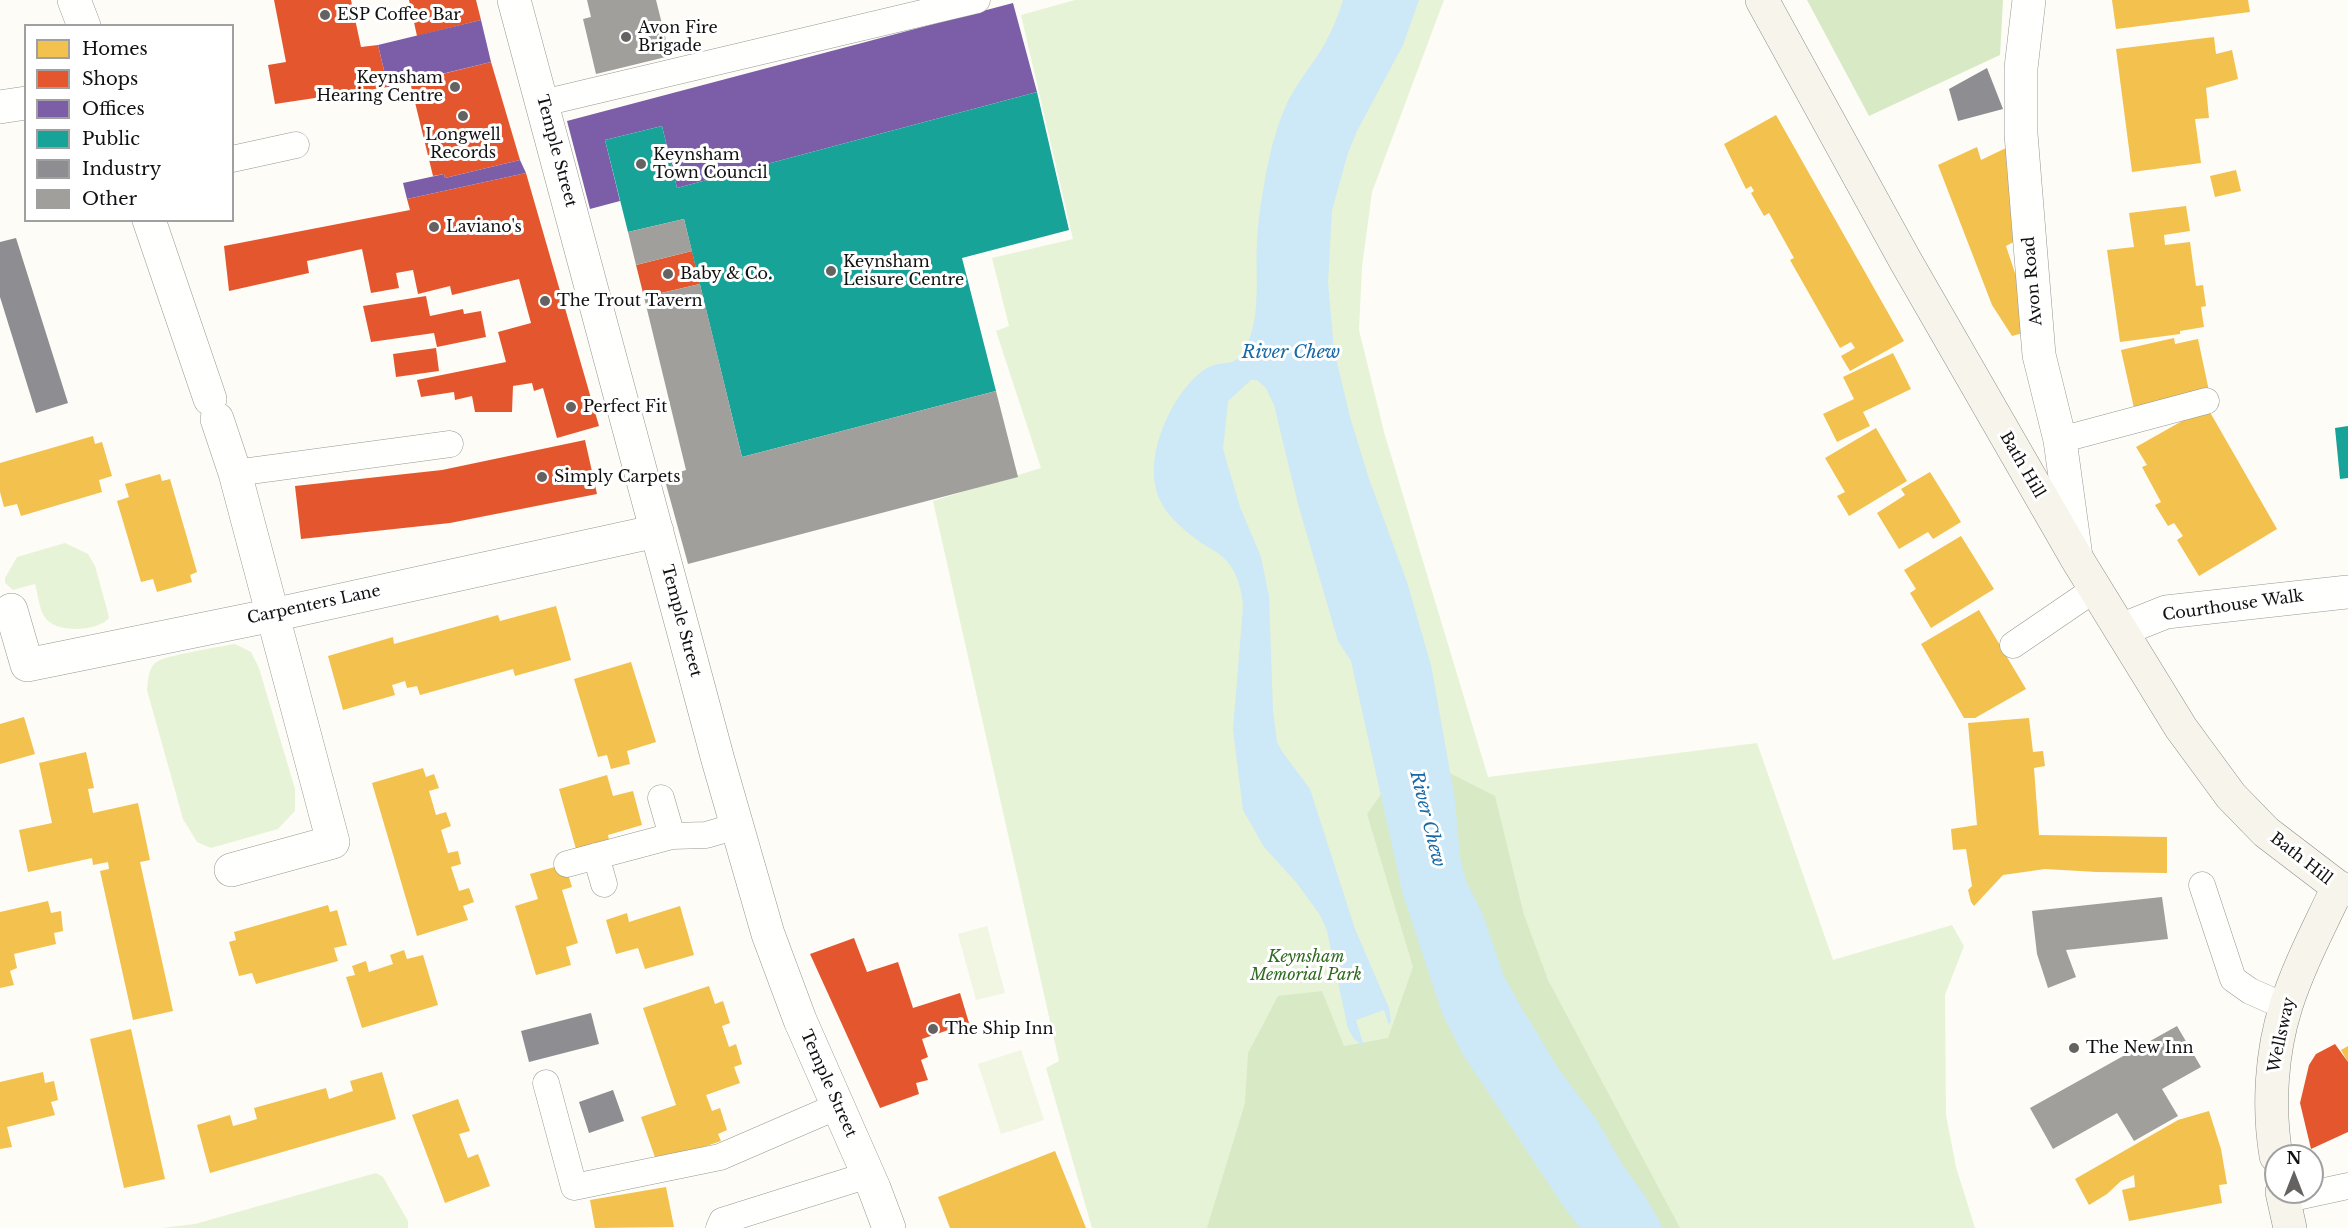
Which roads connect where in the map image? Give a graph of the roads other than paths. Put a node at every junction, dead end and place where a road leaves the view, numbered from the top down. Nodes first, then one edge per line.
1 (74, 0) edge
2 (514, 0) edge
3 (977, 0) edge
4 (1762, 0) edge
5 (2029, 0) edge
6 (83, 24) edge
7 (24, 103) edge
8 (543, 103) junction
9 (0, 107) edge
10 (296, 145) dead end
11 (234, 159) edge
12 (150, 222) edge
13 (2206, 401) dead end
14 (2060, 440) junction
15 (450, 444) dead end
16 (235, 473) junction
17 (657, 531) junction
18 (2077, 560) junction
19 (2095, 589) junction
20 (2348, 592) edge
21 (11, 610) dead end
22 (273, 615) junction
23 (2121, 630) junction
24 (2013, 645) dead end
25 (661, 798) dead end
26 (737, 826) junction
27 (672, 836) junction
28 (597, 856) junction
29 (567, 864) dead end
30 (231, 870) dead end
31 (604, 884) dead end
32 (2202, 885) dead end
33 (2343, 888) edge
34 (2286, 1007) junction
35 (546, 1083) dead end
36 (838, 1106) junction
37 (2274, 1144) edge
38 (868, 1175) junction
39 (2348, 1185) edge
40 (2285, 1207) edge
41 (719, 1228) edge
42 (890, 1228) edge

1 - 6 street
2 - 8 street, Temple Street
3 - 8 lane
4 - 18 main road, Bath Hill
5 - 14 street, Avon Road
7 - 9 street
8 - 17 street, Temple Street
10 - 11 lane
12 - 16 street
13 - 14 lane
14 - 18 street, Avon Road
15 - 16 lane
16 - 22 street
17 - 22 street, Carpenters Lane
17 - 26 street, Temple Street
18 - 19 main road, Bath Hill
19 - 23 main road, Bath Hill
19 - 24 lane
20 - 23 street, Courthouse Walk
21 - 22 street, Carpenters Lane
22 - 30 street
23 - 33 main road, Bath Hill
25 - 27 lane
26 - 27 lane
26 - 36 street, Temple Street
27 - 28 lane
28 - 29 lane
28 - 31 lane
32 - 34 lane
33 - 34 main road, Wellsway
34 - 37 main road, Wellsway
35 - 36 lane
36 - 38 street, Temple Street
38 - 41 lane
38 - 42 street, Temple Street
39 - 40 lane

